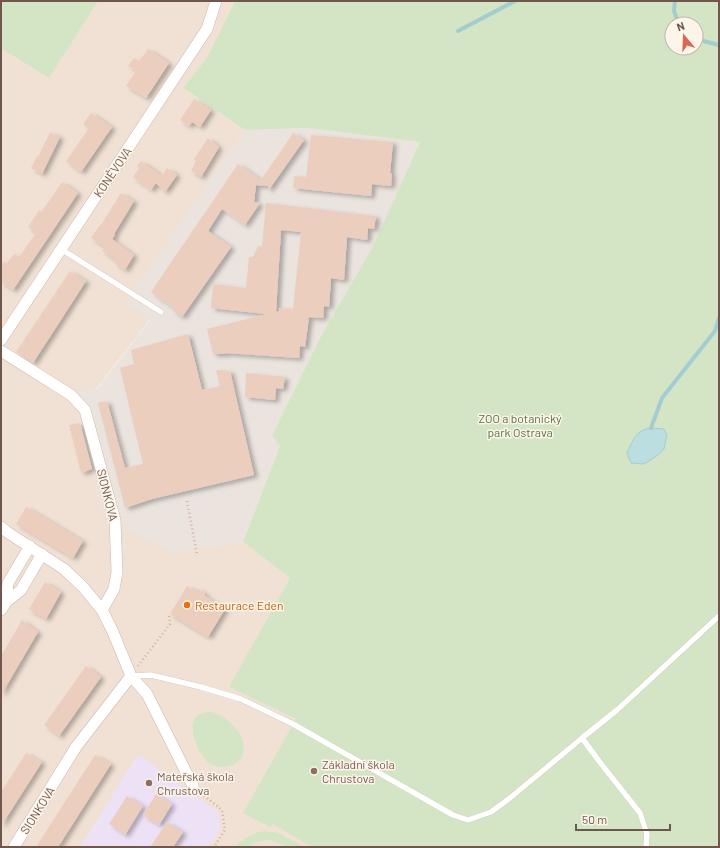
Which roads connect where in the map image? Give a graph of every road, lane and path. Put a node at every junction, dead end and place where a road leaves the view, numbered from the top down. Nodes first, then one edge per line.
1 (216, 1) edge
2 (61, 249) junction
3 (161, 312) dead end
4 (1, 340) edge
5 (1, 351) edge
6 (187, 501) dead end
7 (1, 527) edge
8 (30, 546) junction
9 (42, 554) junction
10 (197, 555) dead end
11 (3, 606) edge
12 (102, 610) junction
13 (169, 615) dead end
14 (719, 616) edge
15 (131, 676) junction
16 (582, 738) junction
17 (193, 786) joint
18 (14, 847) edge
19 (214, 847) edge
20 (646, 847) edge

1 - 2 street, KONĚVOVA
2 - 3 lane
2 - 4 street, KONĚVOVA
5 - 12 street, SIONKOVA
6 - 10 path
7 - 8 street
8 - 9 street
8 - 11 street
9 - 11 street
9 - 12 street
12 - 15 street
13 - 15 path
14 - 16 lane
15 - 16 lane
15 - 17 street
15 - 18 street, SIONKOVA
16 - 20 lane
17 - 19 path

